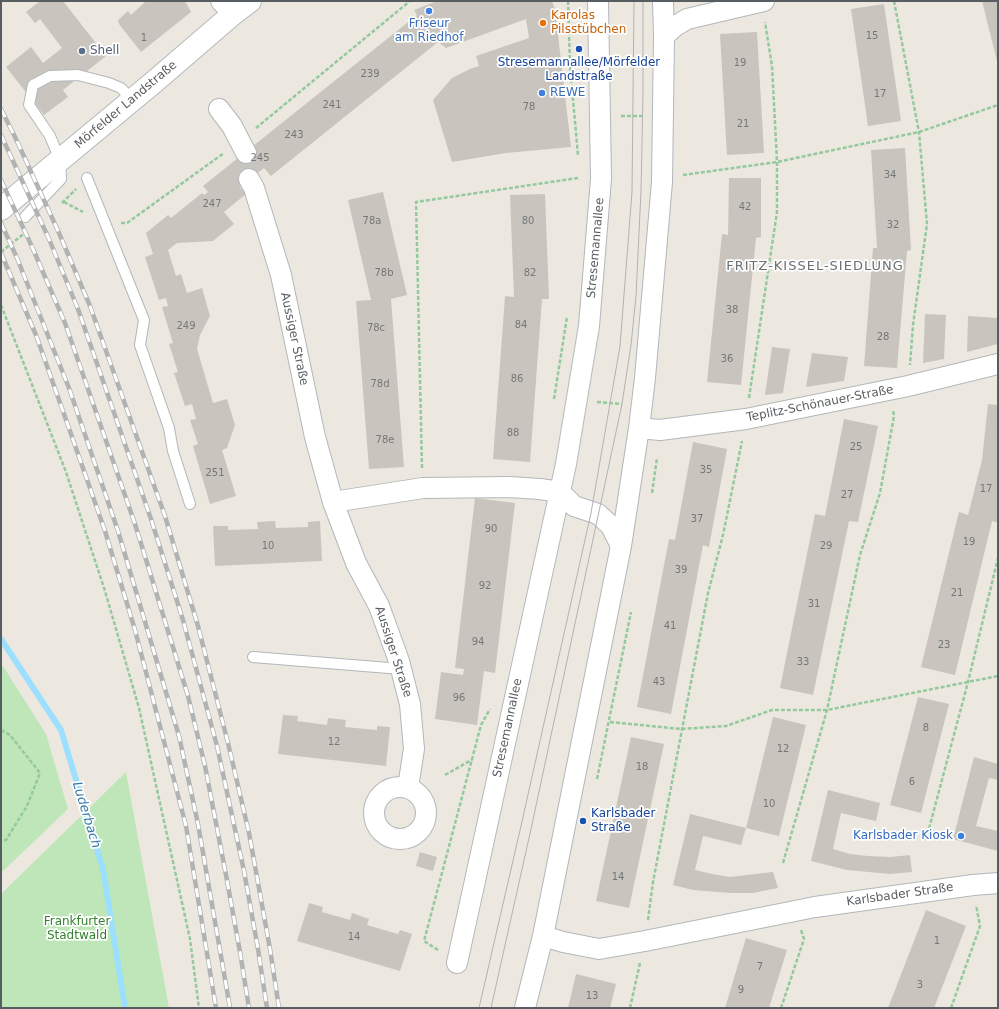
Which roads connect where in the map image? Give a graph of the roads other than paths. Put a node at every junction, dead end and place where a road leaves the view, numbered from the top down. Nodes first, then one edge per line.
1 (598, 1) edge
2 (663, 1) edge
3 (763, 1) edge
4 (235, 5) edge
5 (664, 36) junction
6 (136, 104) junction
7 (219, 109) dead end
8 (246, 152) tunnel mouth
9 (60, 160) junction
10 (87, 178) dead end
11 (250, 179) tunnel mouth
12 (1, 209) edge
13 (25, 217) dead end
14 (998, 364) edge
15 (639, 428) junction
16 (631, 487) junction
17 (560, 492) junction
18 (333, 502) junction
19 (190, 504) dead end
20 (598, 514) junction
21 (621, 546) junction
22 (253, 657) dead end
23 (400, 669) junction
24 (408, 788) dead end
25 (998, 883) edge
26 (543, 936) junction
27 (457, 963) road end
28 (525, 1008) edge

1 - 17 street, Stresemannallee
2 - 5 street
3 - 5 street
4 - 6 main road, Mörfelder Landstraße
5 - 15 street
6 - 9 main road, Mörfelder Landstraße
6 - 9 lane
7 - 8 street
9 - 12 main road, Mörfelder Landstraße
9 - 13 lane
10 - 19 lane
11 - 18 street, Aussiger Straße
14 - 15 street, Teplitz-Schönauer-Straße
15 - 16 street
16 - 20 street
16 - 21 street
17 - 18 street
17 - 20 street
17 - 27 street, Stresemannallee
18 - 23 street, Aussiger Straße
20 - 21 street
21 - 26 street
22 - 23 lane
23 - 24 street, Aussiger Straße
25 - 26 street, Karlsbader Straße
26 - 28 street

